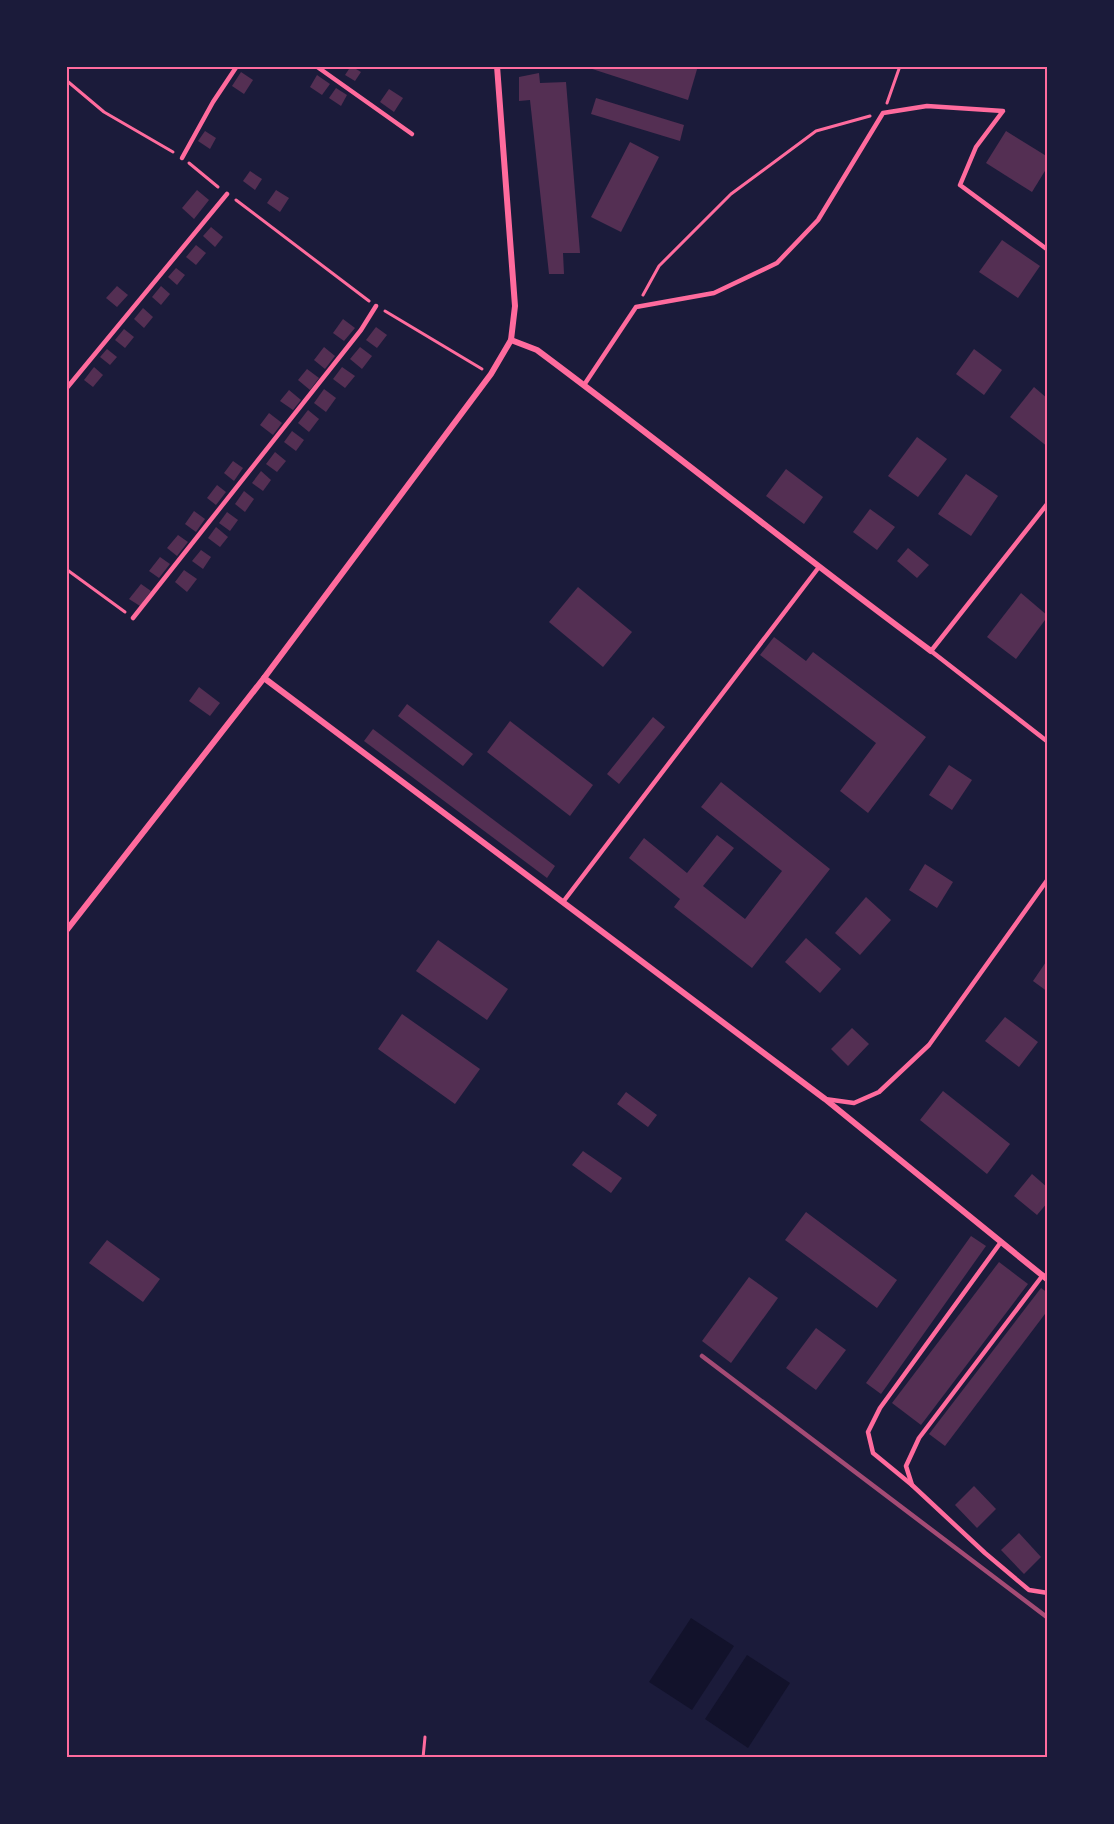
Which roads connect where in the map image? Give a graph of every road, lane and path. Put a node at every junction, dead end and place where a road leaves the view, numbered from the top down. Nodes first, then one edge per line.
1 (237, 66) edge
2 (316, 66) edge
3 (497, 66) edge
4 (900, 66) edge
5 (66, 80) edge
6 (883, 113) junction
7 (412, 134) dead end
8 (182, 158) junction
9 (227, 194) junction
10 (1048, 250) edge
11 (376, 306) junction
12 (636, 307) junction
13 (511, 340) junction
14 (491, 374) junction
15 (584, 385) junction
16 (66, 389) edge
17 (1048, 503) edge
18 (819, 567) junction
19 (66, 570) edge
20 (133, 618) joint
21 (932, 651) junction
22 (264, 678) junction
23 (1048, 742) edge
24 (1048, 879) edge
25 (563, 902) junction
26 (66, 931) edge
27 (825, 1099) junction
28 (1001, 1242) junction
29 (1045, 1278) edge
30 (912, 1485) junction
31 (1048, 1593) edge
32 (425, 1737) dead end
33 (423, 1758) edge

1 - 8 lane
2 - 7 lane
3 - 13 street
4 - 6 path
5 - 8 path
6 - 10 lane
6 - 12 path
6 - 12 lane
8 - 9 path
9 - 11 path
9 - 16 lane
11 - 14 path
11 - 20 lane
12 - 15 lane
13 - 14 street
13 - 15 street
14 - 22 street
15 - 18 street
17 - 21 lane
18 - 21 street
18 - 25 lane
19 - 20 path
21 - 23 lane
22 - 25 street
22 - 26 street
24 - 27 lane
25 - 27 street
27 - 28 street
28 - 29 street
28 - 30 lane
29 - 30 lane
30 - 31 lane
32 - 33 path

